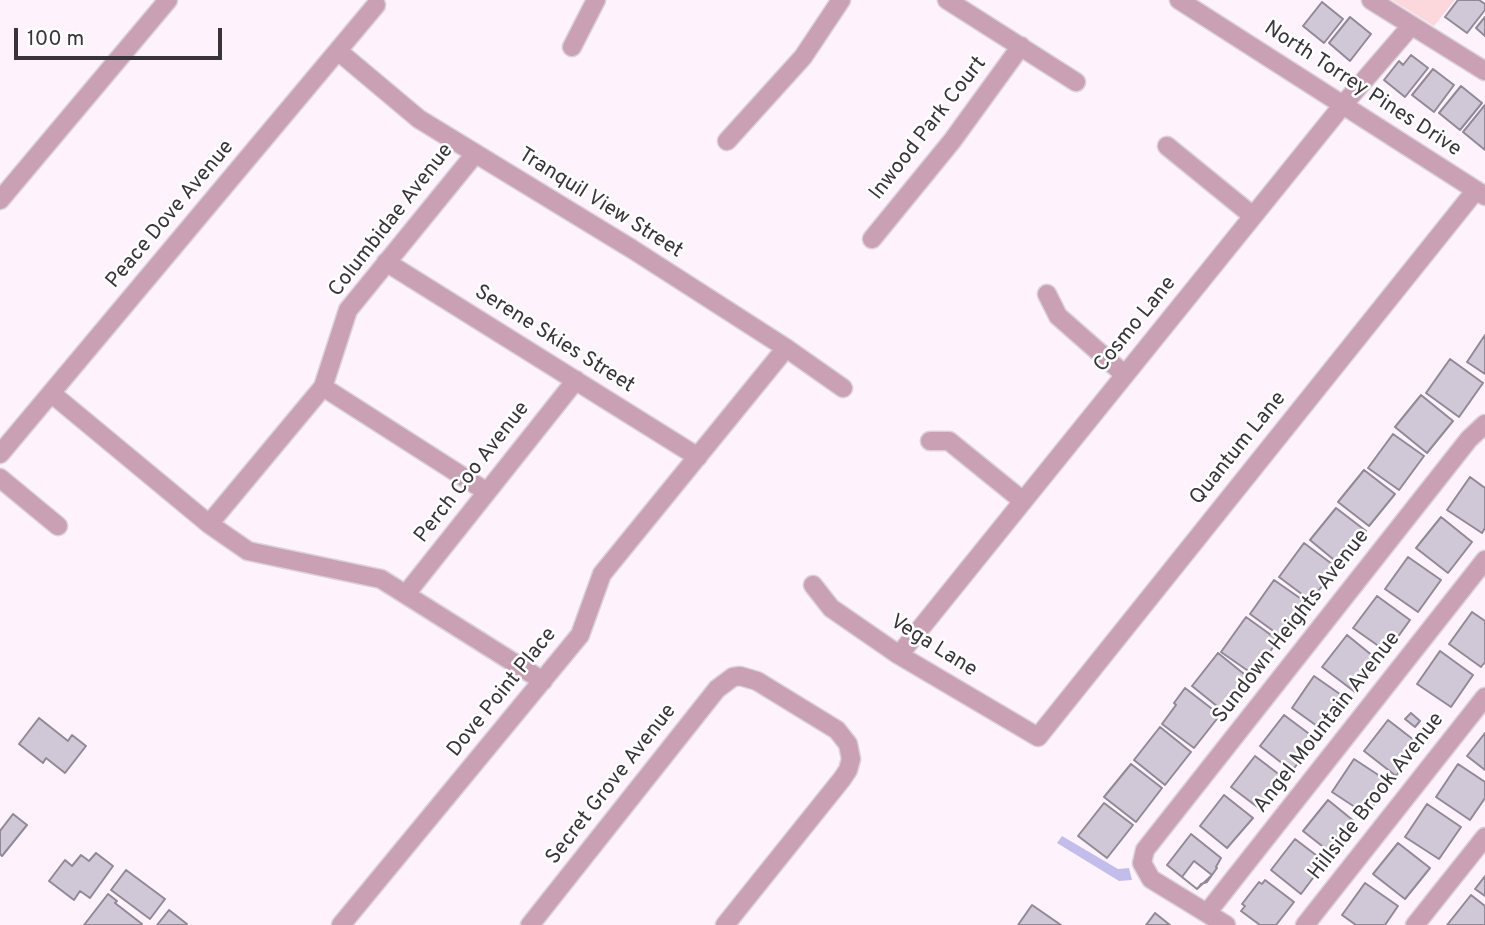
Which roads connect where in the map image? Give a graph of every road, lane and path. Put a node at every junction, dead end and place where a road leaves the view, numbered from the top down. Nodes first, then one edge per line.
1 (168, 0) edge
2 (596, 0) edge
3 (841, 0) edge
4 (947, 0) edge
5 (1179, 0) edge
6 (1371, 0) edge
7 (376, 5) dead end
8 (1411, 26) junction
9 (1021, 46) junction
10 (572, 47) dead end
11 (338, 51) junction
12 (1485, 71) edge
13 (1076, 82) dead end
14 (1342, 106) junction
15 (727, 141) dead end
16 (1167, 146) dead end
17 (475, 154) junction
18 (1480, 193) edge
19 (0, 200) edge
20 (1252, 216) junction
21 (872, 239) dead end
22 (386, 262) junction
23 (1048, 295) dead end
24 (786, 348) junction
25 (1125, 375) junction
26 (576, 380) junction
27 (323, 387) junction
28 (843, 388) dead end
29 (51, 393) junction
30 (1485, 424) edge
31 (930, 441) dead end
32 (0, 454) edge
33 (698, 457) junction
34 (0, 478) edge
35 (487, 492) junction
36 (1023, 501) junction
37 (209, 524) junction
38 (58, 526) dead end
39 (1485, 560) edge
40 (813, 585) dead end
41 (406, 594) junction
42 (899, 656) junction
43 (543, 681) junction
44 (1485, 697) edge
45 (1038, 737) joint
46 (1485, 837) edge
47 (1207, 914) junction
48 (341, 925) edge
49 (530, 925) edge
50 (725, 925) edge
51 (1226, 925) edge
52 (1305, 925) edge
53 (1415, 925) edge

1 - 19 street
2 - 10 street
3 - 15 street
4 - 9 street
5 - 14 street, North Torrey Pines Drive
6 - 8 street
7 - 11 street, Peace Dove Avenue
8 - 12 street
8 - 14 street, Cosmo Lane
9 - 13 street
9 - 21 street, Inwood Park Court
11 - 17 street, Tranquil View Street
11 - 29 street, Peace Dove Avenue
14 - 18 street, North Torrey Pines Drive
14 - 20 street, Cosmo Lane
16 - 20 street
17 - 22 street, Columbidae Avenue
17 - 24 street, Tranquil View Street
18 - 45 street, Quantum Lane
20 - 25 street, Cosmo Lane
22 - 26 street, Serene Skies Street
22 - 27 street, Columbidae Avenue
23 - 25 street
24 - 28 street, Tranquil View Street
24 - 33 street, Dove Point Place
25 - 36 street, Cosmo Lane
26 - 33 street, Serene Skies Street
26 - 35 street, Perch Coo Avenue
27 - 35 street
27 - 37 street, Columbidae Avenue
29 - 32 street, Peace Dove Avenue
29 - 37 street
30 - 47 street, Sundown Heights Avenue
31 - 36 street
33 - 43 street, Dove Point Place
34 - 38 street
35 - 41 street, Perch Coo Avenue
36 - 42 street, Cosmo Lane
37 - 41 street
39 - 47 street, Angel Mountain Avenue
40 - 42 street, Vega Lane
41 - 43 street
42 - 45 street, Vega Lane
43 - 48 street, Dove Point Place
44 - 52 street, Hillside Brook Avenue
46 - 53 street
47 - 51 street
49 - 50 street, Secret Grove Avenue

